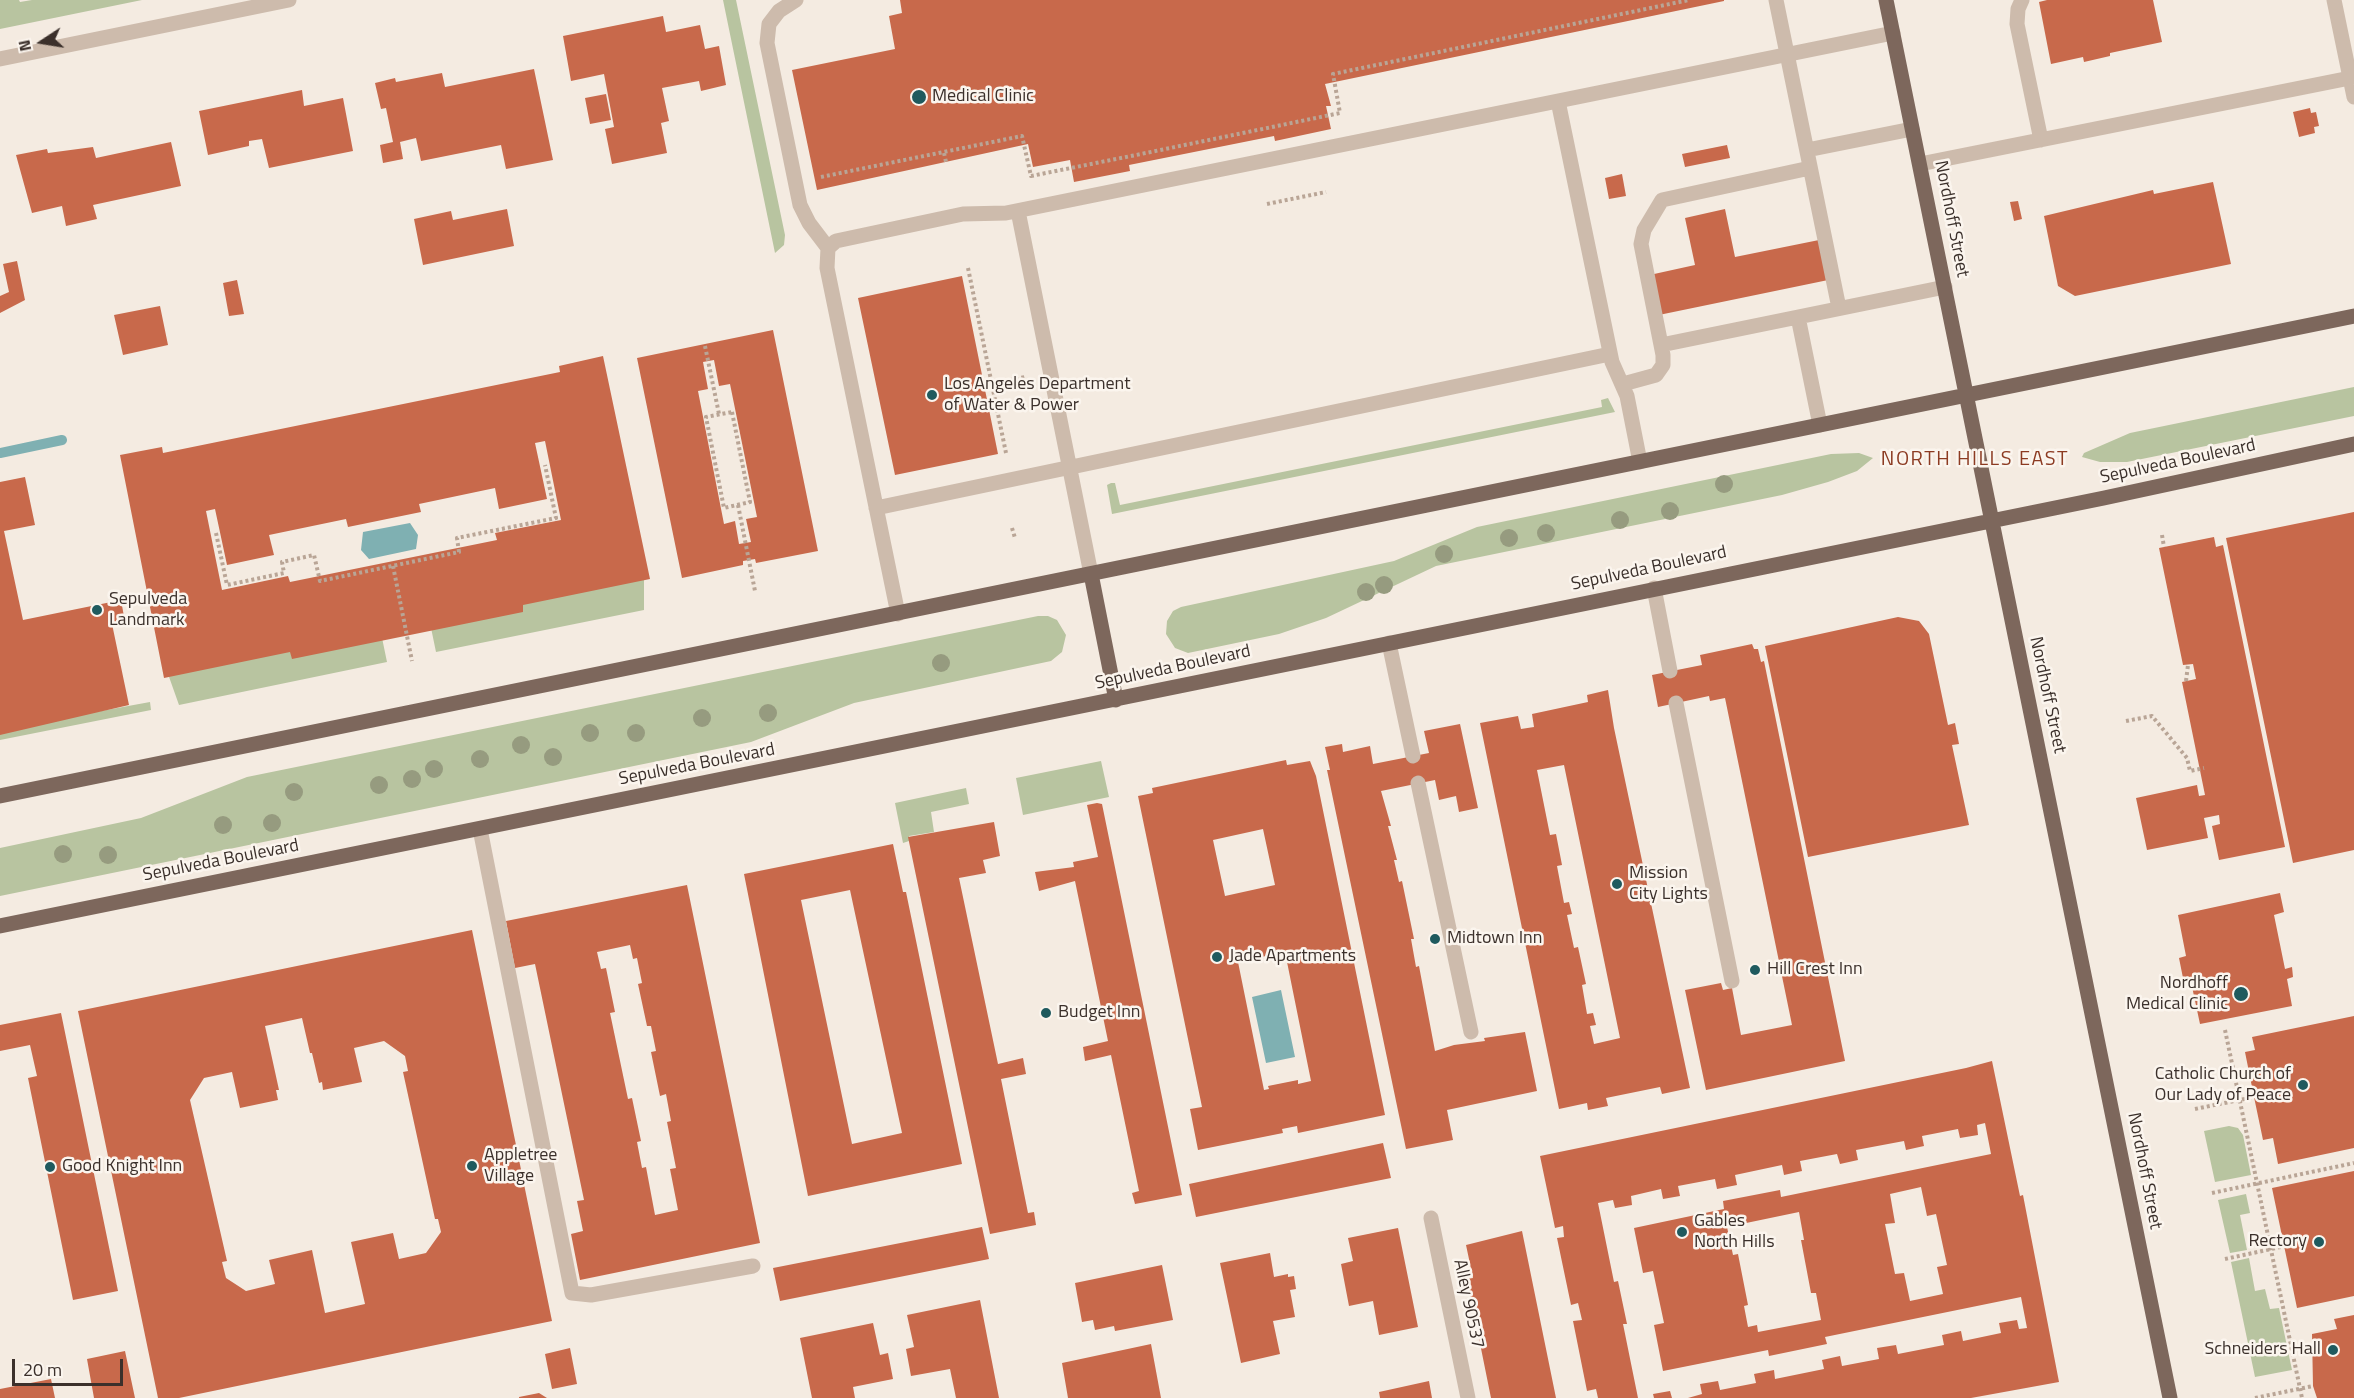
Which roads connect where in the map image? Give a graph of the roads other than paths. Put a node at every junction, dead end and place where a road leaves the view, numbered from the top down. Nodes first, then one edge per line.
1 (289, 0) edge
2 (796, 0) edge
3 (1776, 0) edge
4 (1886, 0) edge
5 (2022, 0) edge
6 (2334, 0) edge
7 (1893, 33) junction
8 (1787, 54) junction
9 (0, 59) edge
10 (2350, 78) junction
11 (2354, 97) edge
12 (1558, 100) junction
13 (1912, 129) junction
14 (2041, 140) junction
15 (1807, 150) junction
16 (1920, 164) junction
17 (1810, 168) junction
18 (1018, 211) junction
19 (828, 248) junction
20 (1945, 287) junction
21 (1839, 308) junction
22 (1798, 316) junction
23 (2354, 316) edge
24 (1661, 345) junction
25 (1610, 354) junction
26 (1623, 384) junction
27 (1967, 394) junction
28 (1820, 425) junction
29 (2354, 444) edge
30 (1640, 462) junction
31 (1069, 468) junction
32 (876, 508) junction
33 (1992, 519) junction
34 (1091, 574) junction
35 (1654, 588) junction
36 (898, 614) junction
37 (1389, 643) junction
38 (1670, 671) dead end
39 (1116, 700) junction
40 (1676, 703) dead end
41 (1413, 756) dead end
42 (1418, 783) dead end
43 (0, 796) edge
44 (480, 829) junction
45 (0, 926) edge
46 (1732, 981) dead end
47 (1471, 1032) dead end
48 (1431, 1218) dead end
49 (753, 1266) dead end
50 (1468, 1398) edge
51 (2170, 1398) edge

1 - 9 street
2 - 19 street
3 - 8 street
4 - 7 main road, Nordhoff Street
5 - 14 street
6 - 10 street
7 - 8 street
7 - 13 main road, Nordhoff Street
8 - 12 street
8 - 15 street
10 - 11 street
10 - 14 street
12 - 18 street
12 - 25 street
13 - 15 street
13 - 16 main road, Nordhoff Street
14 - 16 street
15 - 17 street
16 - 20 main road, Nordhoff Street
17 - 21 street
17 - 24 street
18 - 19 street
18 - 31 street
19 - 32 street
20 - 21 street
20 - 27 main road, Nordhoff Street
21 - 22 street
22 - 24 street
22 - 28 street
23 - 27 main road
24 - 26 street
25 - 26 street
25 - 31 street
26 - 30 street
27 - 28 main road
27 - 33 main road, Nordhoff Street
28 - 30 main road
29 - 33 main road, Sepulveda Boulevard
30 - 34 main road
31 - 32 street
31 - 34 street
32 - 36 street
33 - 35 main road, Sepulveda Boulevard
33 - 51 main road, Nordhoff Street
34 - 36 main road
34 - 39 main road
35 - 37 main road, Sepulveda Boulevard
35 - 38 street
36 - 43 main road
37 - 39 main road, Sepulveda Boulevard
37 - 41 street
39 - 44 main road, Sepulveda Boulevard
40 - 46 street
42 - 47 street
44 - 45 main road, Sepulveda Boulevard
44 - 49 street
48 - 50 street, Alley 90537

